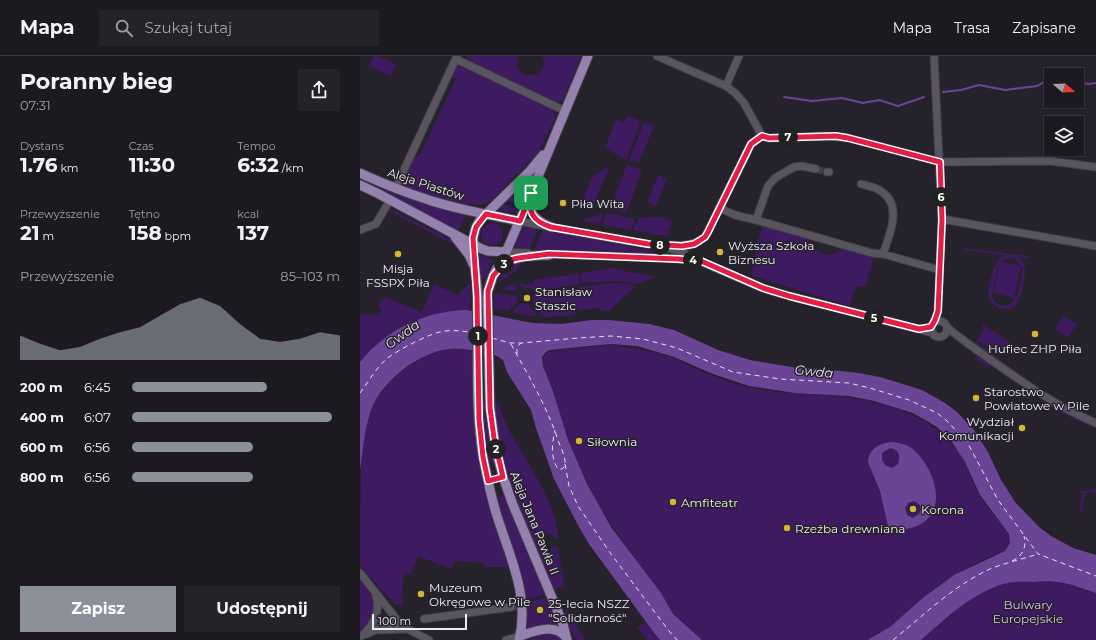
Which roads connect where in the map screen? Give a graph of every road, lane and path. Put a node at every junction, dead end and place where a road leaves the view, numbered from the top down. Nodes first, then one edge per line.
1 (588, 56) edge
2 (657, 56) edge
3 (739, 56) edge
4 (934, 56) edge
5 (456, 57) edge
6 (726, 86) junction
7 (565, 111) junction
8 (762, 136) junction
9 (552, 142) junction
10 (940, 162) junction
11 (1096, 167) edge
12 (816, 169) tunnel mouth
13 (360, 173) edge
14 (862, 184) dead end
15 (360, 185) edge
16 (395, 188) junction
17 (531, 193) junction
18 (505, 196) junction
19 (390, 200) junction
20 (458, 208) junction
21 (719, 208) junction
22 (486, 214) junction
23 (756, 220) junction
24 (942, 220) junction
25 (520, 221) junction
26 (551, 227) junction
27 (360, 230) edge
28 (448, 231) junction
29 (474, 244) junction
30 (648, 244) junction
31 (1096, 246) edge
32 (667, 248) junction
33 (506, 252) junction
34 (549, 254) junction
35 (883, 254) junction
36 (665, 258) junction
37 (701, 261) junction
38 (940, 270) junction
39 (476, 275) junction
40 (493, 276) junction
41 (937, 326) junction
42 (943, 335) junction
43 (967, 342) junction
44 (1096, 423) edge
45 (503, 477) junction
46 (488, 481) junction
47 (360, 573) edge
48 (372, 589) junction
49 (512, 607) dead end
50 (424, 619) dead end
51 (396, 620) junction
52 (407, 629) junction
53 (373, 631) junction
54 (361, 637) edge
55 (520, 638) edge
56 (567, 638) edge
57 (430, 640) edge
58 (506, 640) edge

1 - 7 main road
2 - 6 street
3 - 6 street
4 - 10 street
5 - 7 street
5 - 16 street
6 - 8 street
7 - 9 main road
8 - 10 street
8 - 21 street
9 - 17 main road
9 - 18 main road
10 - 11 street
10 - 24 street
12 - 23 street
13 - 16 main road, Aleja Piastów
14 - 35 street
15 - 19 main road, Aleja Piastów
16 - 20 main road, Aleja Piastów
17 - 25 main road
17 - 26 main road
18 - 20 main road
18 - 22 main road
19 - 27 street
19 - 28 main road, Aleja Piastów
20 - 22 main road, Aleja Piastów
21 - 23 street
21 - 30 street
22 - 25 main road, Aleja Piastów
22 - 29 main road
23 - 35 street
24 - 31 street
24 - 38 street
25 - 26 street
25 - 33 main road
26 - 30 street
28 - 29 main road, Aleja Piastów
28 - 39 main road
29 - 33 main road, Aleja Piastów
29 - 39 main road
30 - 32 street
32 - 36 street
32 - 37 street
33 - 34 street
33 - 40 main road
34 - 36 street
34 - 40 main road
35 - 38 street
36 - 37 street
37 - 41 street
38 - 41 street
39 - 46 main road
40 - 45 main road, Aleja Jana Pawła II
41 - 42 street
41 - 42 street
41 - 43 street
42 - 43 street
43 - 44 street
45 - 46 main road
45 - 56 main road, Aleja Jana Pawła II
46 - 55 main road
47 - 48 street
48 - 51 street
48 - 54 street
49 - 50 street
51 - 52 street
51 - 53 street
52 - 53 street
52 - 57 street
53 - 54 street
55 - 56 main road
55 - 58 street

